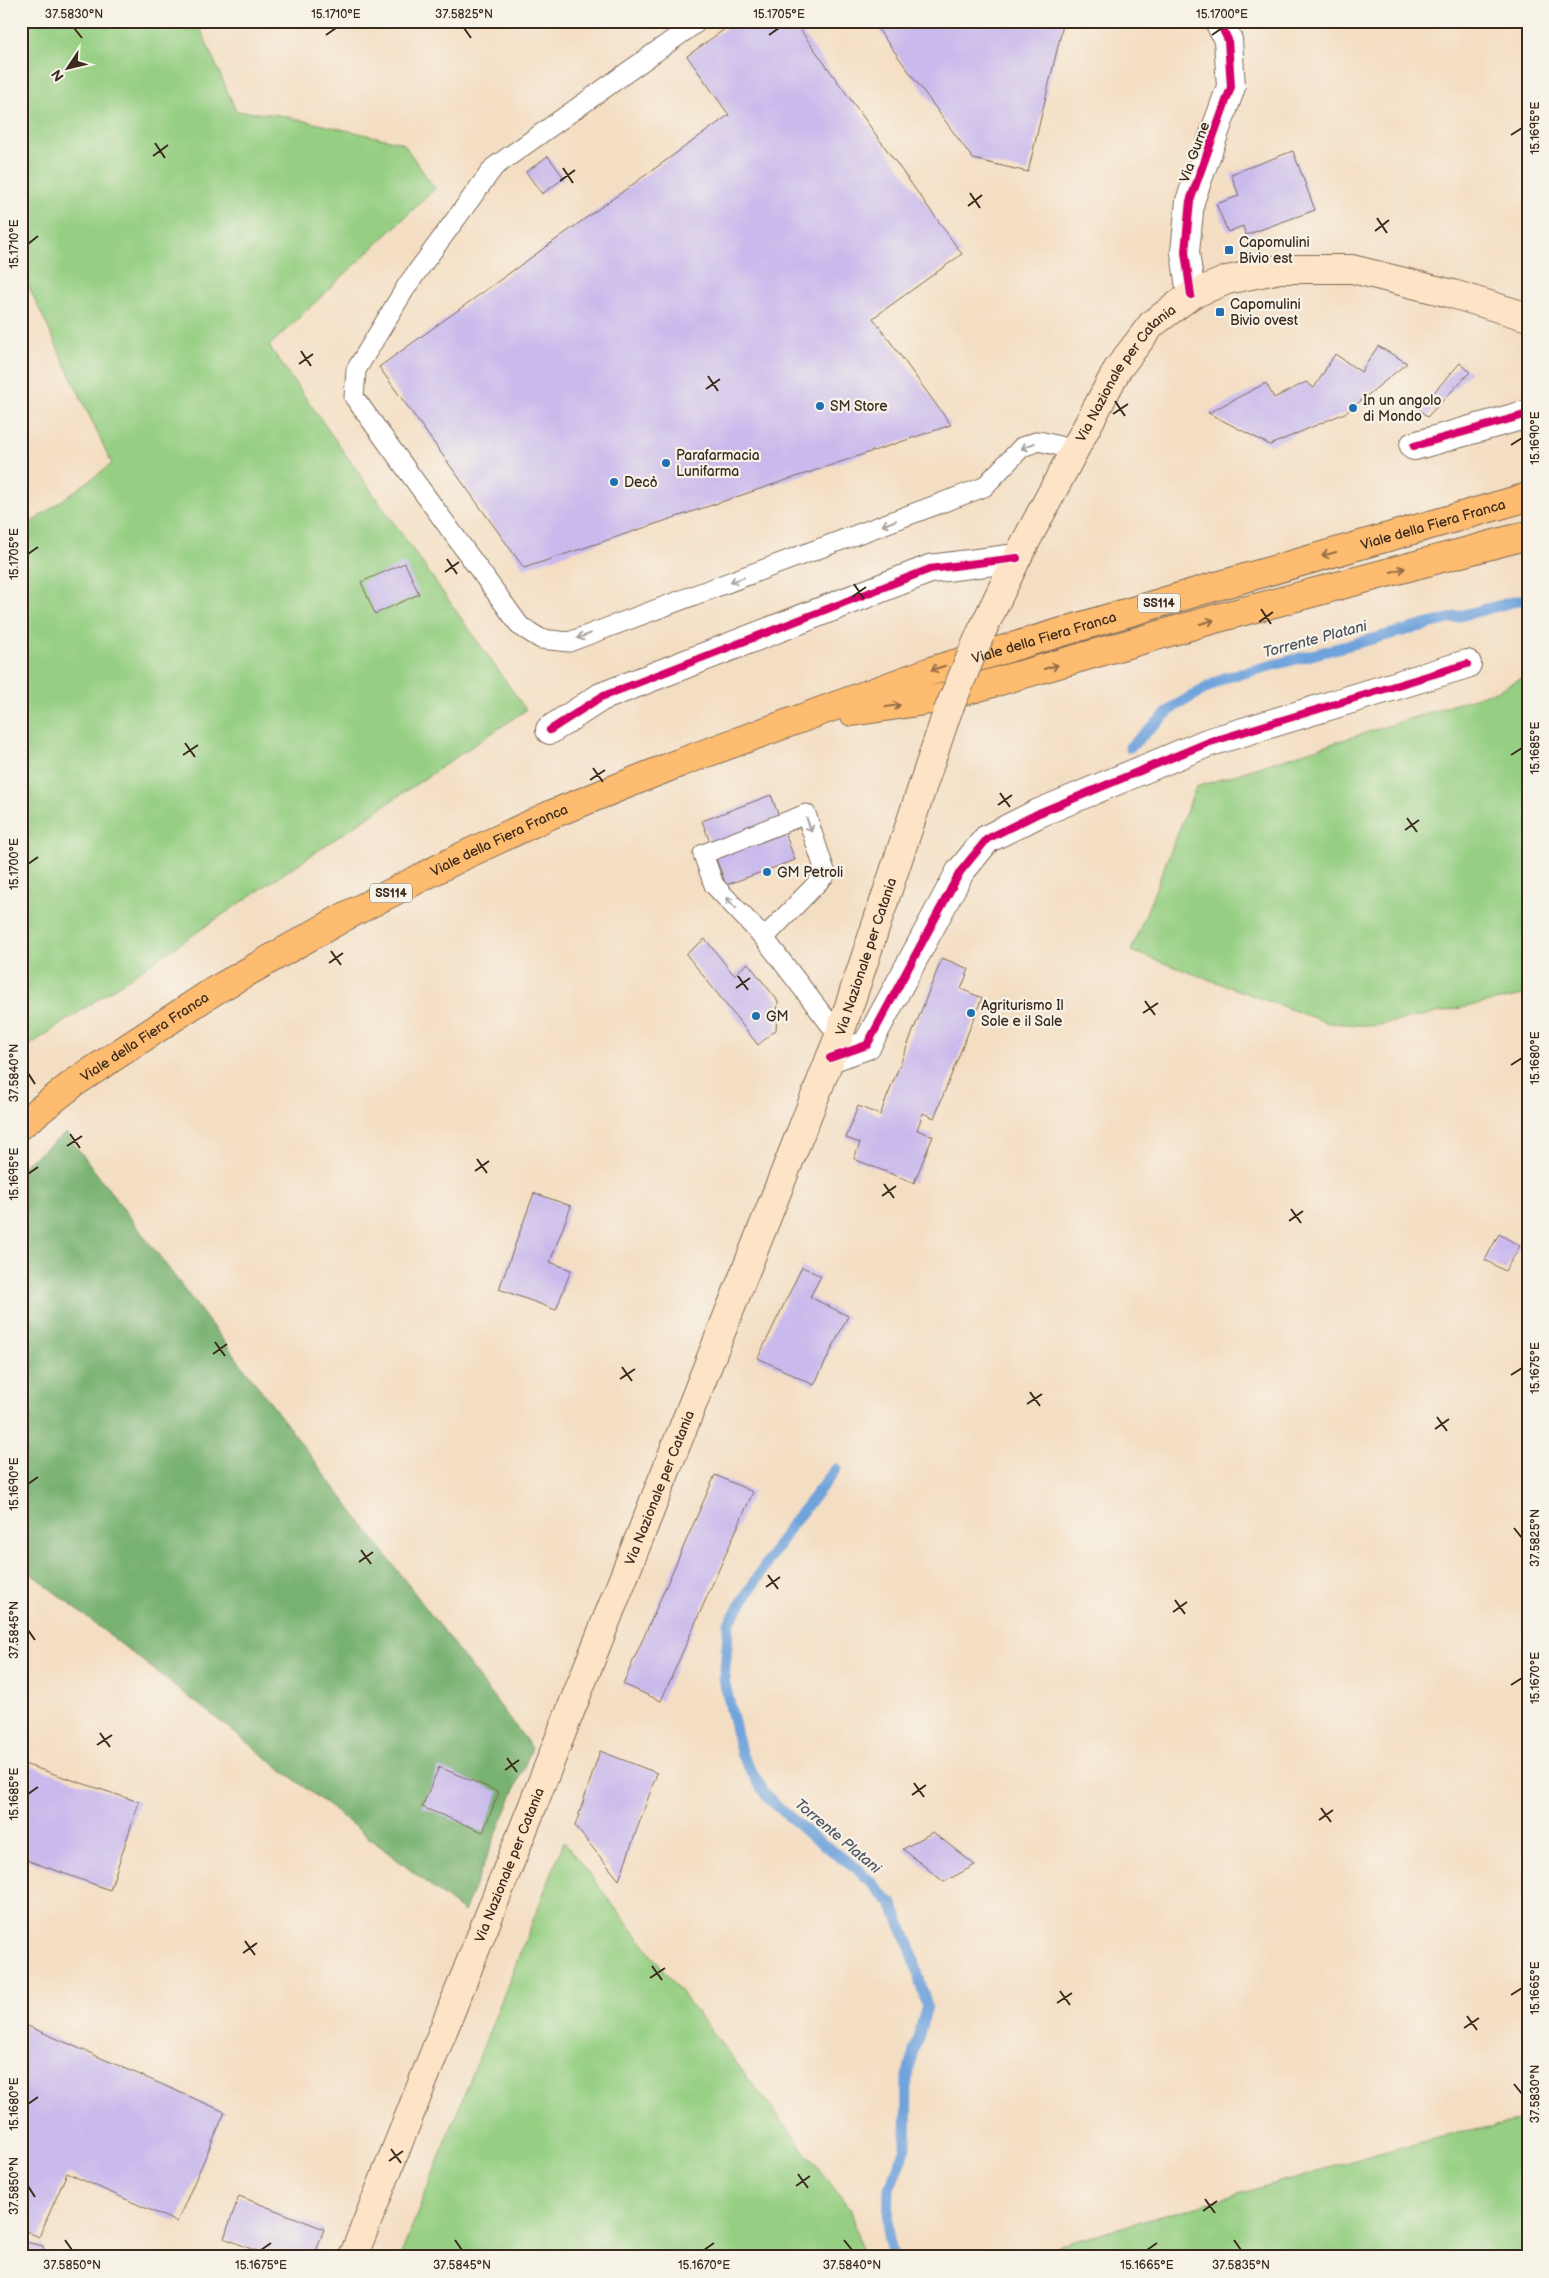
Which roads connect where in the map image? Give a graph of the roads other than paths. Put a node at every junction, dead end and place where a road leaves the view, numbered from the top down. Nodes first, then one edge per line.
1 (699, 21) edge
2 (1219, 21) edge
3 (1190, 295) junction
4 (1528, 317) edge
5 (1528, 414) edge
6 (1414, 446) dead end
7 (1075, 450) junction
8 (1528, 497) edge
9 (1528, 535) edge
10 (1018, 558) junction
11 (1467, 664) dead end
12 (793, 720) junction
13 (550, 730) dead end
14 (764, 938) junction
15 (834, 1047) junction
16 (21, 1125) edge
17 (353, 2257) edge

7 -> 1 lane
2 - 3 street, Via Gurne
3 - 4 main road, Via Nazionale per Catania
3 - 7 main road, Via Nazionale per Catania
5 - 6 street
7 - 10 main road, Via Nazionale per Catania
8 -> 12 main road, Viale della Fiera Franca / SS114
12 -> 9 main road, Viale della Fiera Franca / SS114
10 - 13 street
10 - 15 main road, Via Nazionale per Catania, bridge
11 - 15 street
12 - 16 main road, Viale della Fiera Franca / SS114
14 -> 14 lane
14 - 15 lane
15 - 17 main road, Via Nazionale per Catania

